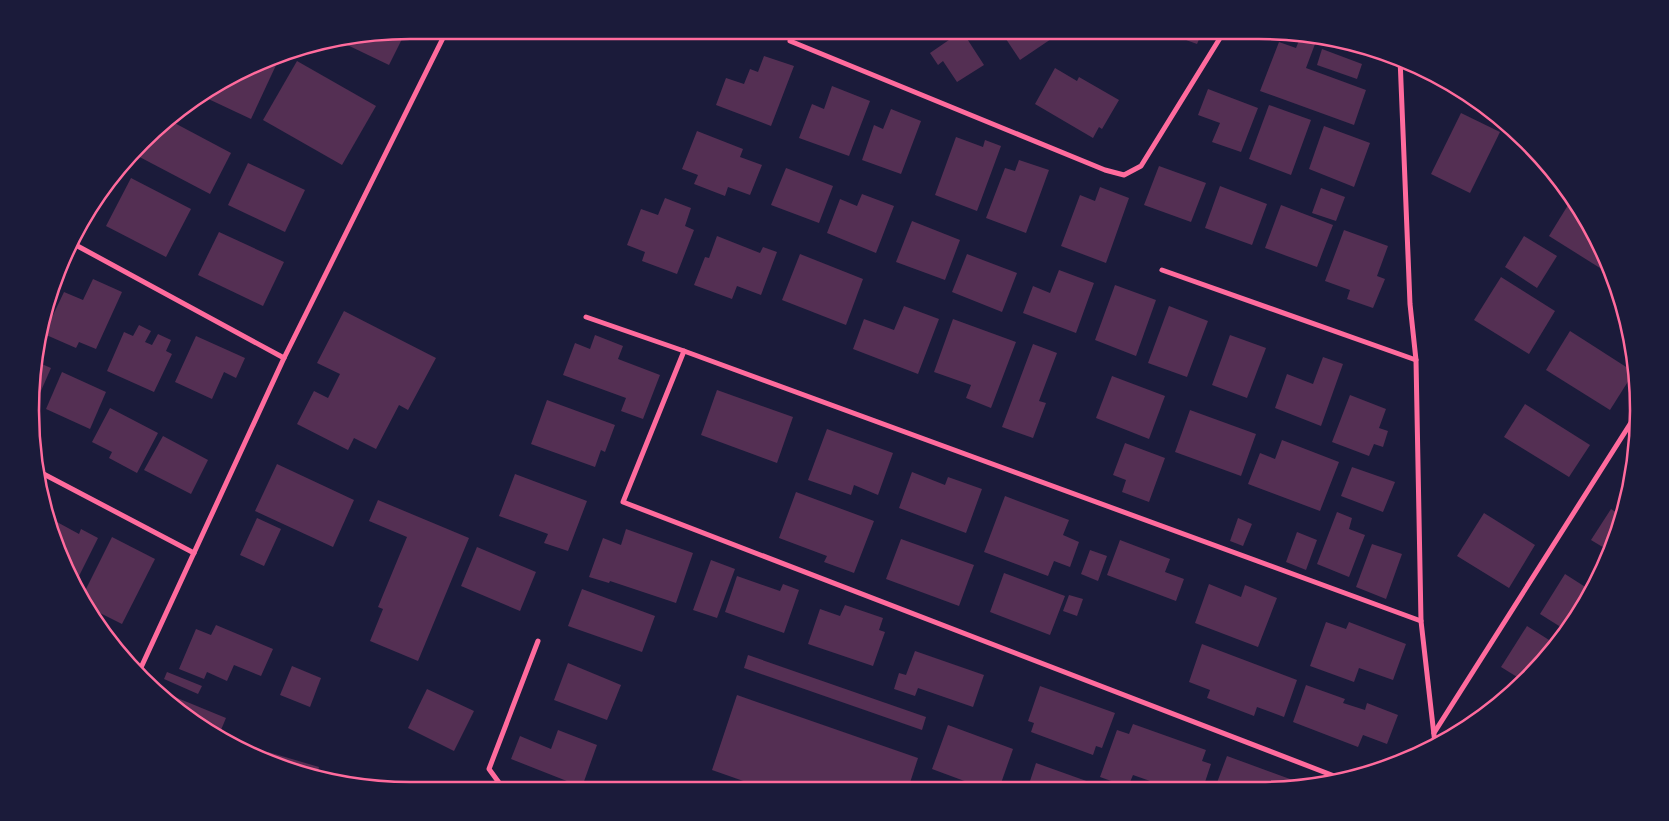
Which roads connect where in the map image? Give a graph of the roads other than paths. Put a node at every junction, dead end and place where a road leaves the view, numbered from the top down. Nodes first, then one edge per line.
1 (443, 39) edge
2 (1219, 39) edge
3 (790, 41) dead end
4 (1400, 67) edge
5 (77, 246) edge
6 (1162, 270) dead end
7 (586, 317) dead end
8 (684, 351) junction
9 (284, 358) junction
10 (1416, 360) junction
11 (1629, 425) edge
12 (45, 474) edge
13 (194, 552) junction
14 (1421, 621) junction
15 (538, 641) dead end
16 (141, 666) edge
17 (1434, 734) junction
18 (1434, 738) edge
19 (1331, 775) edge
20 (499, 782) edge

1 - 9 street
2 - 3 street
4 - 10 street
5 - 9 street
6 - 10 street
7 - 8 street
8 - 14 street
8 - 19 street
9 - 13 street
10 - 14 street
11 - 17 street
12 - 13 street
13 - 16 street
14 - 17 street
15 - 20 street
17 - 18 street

